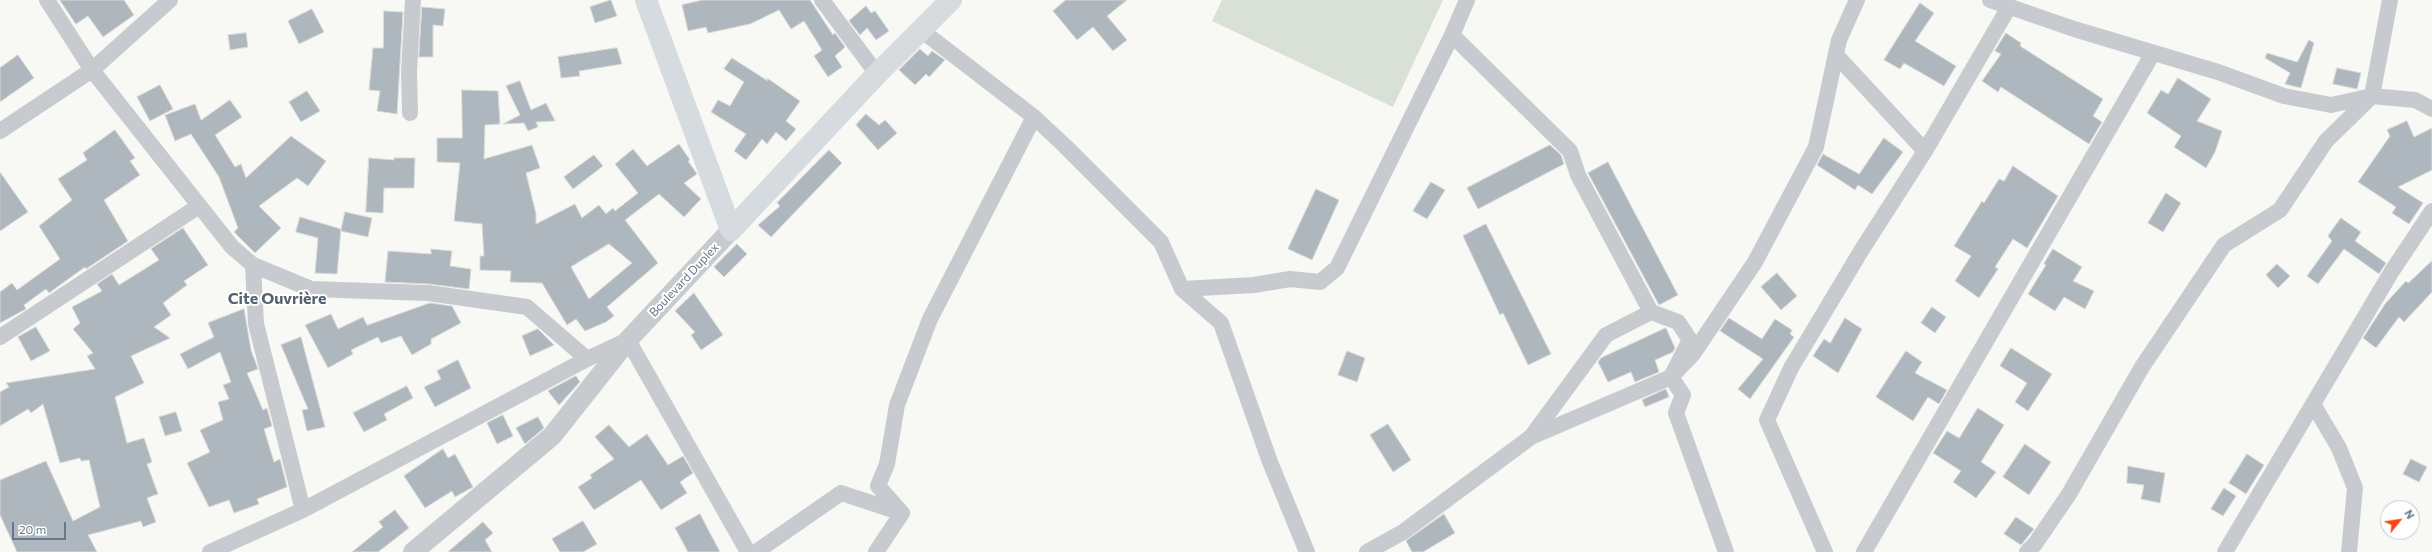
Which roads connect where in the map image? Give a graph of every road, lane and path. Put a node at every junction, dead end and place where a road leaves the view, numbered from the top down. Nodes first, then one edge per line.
1 (47, 0) edge
2 (170, 0) edge
3 (413, 0) edge
4 (646, 0) edge
5 (822, 0) edge
6 (950, 0) edge
7 (1467, 0) edge
8 (1857, 0) edge
9 (1990, 0) edge
10 (2390, 0) edge
11 (2009, 7) junction
12 (921, 30) junction
13 (1452, 35) junction
14 (2153, 53) junction
15 (1836, 55) junction
16 (92, 70) junction
17 (877, 74) junction
18 (2372, 96) junction
19 (2432, 109) edge
20 (410, 113) dead end
21 (1034, 117) junction
22 (0, 131) edge
23 (1925, 151) junction
24 (200, 206) junction
25 (2432, 211) edge
26 (731, 230) junction
27 (253, 265) junction
28 (1182, 289) junction
29 (1651, 312) junction
30 (0, 337) edge
31 (628, 340) junction
32 (587, 359) junction
33 (1671, 378) junction
34 (2313, 404) junction
35 (1531, 437) junction
36 (303, 510) junction
37 (902, 512) junction
38 (210, 552) edge
39 (413, 552) edge
40 (748, 552) edge
41 (756, 552) edge
42 (876, 552) edge
43 (1307, 552) edge
44 (1367, 552) edge
45 (1726, 552) edge
46 (1825, 552) edge
47 (1864, 552) edge
48 (2027, 552) edge
49 (2225, 552) edge
50 (2349, 552) edge

1 - 16 street
2 - 16 street
3 - 20 street
4 - 26 main road
5 - 17 street
6 - 12 main road, Boulevard Duplex
7 - 13 street
8 - 15 street
9 - 11 street
10 - 18 street
11 - 14 street
11 - 23 street
12 - 17 main road, Boulevard Duplex
12 - 21 street
13 - 28 street
13 - 29 street
14 - 18 street
14 - 47 street
15 - 23 street
15 - 33 street
16 - 22 street
16 - 24 street
17 - 26 main road, Boulevard Duplex
18 - 19 street
18 - 48 street
21 - 28 street
21 - 37 street
23 - 46 street
24 - 27 street
24 - 30 street
25 - 34 street
26 - 31 street, Boulevard Duplex
27 - 32 street
27 - 36 street
28 - 43 street
29 - 33 street
29 - 35 street
31 - 32 street
31 - 39 street, Boulevard Duplex
31 - 40 street
32 - 36 street
33 - 35 street
33 - 45 street
34 - 49 street
34 - 50 street
35 - 44 street
36 - 38 street
37 - 41 street
37 - 42 street

